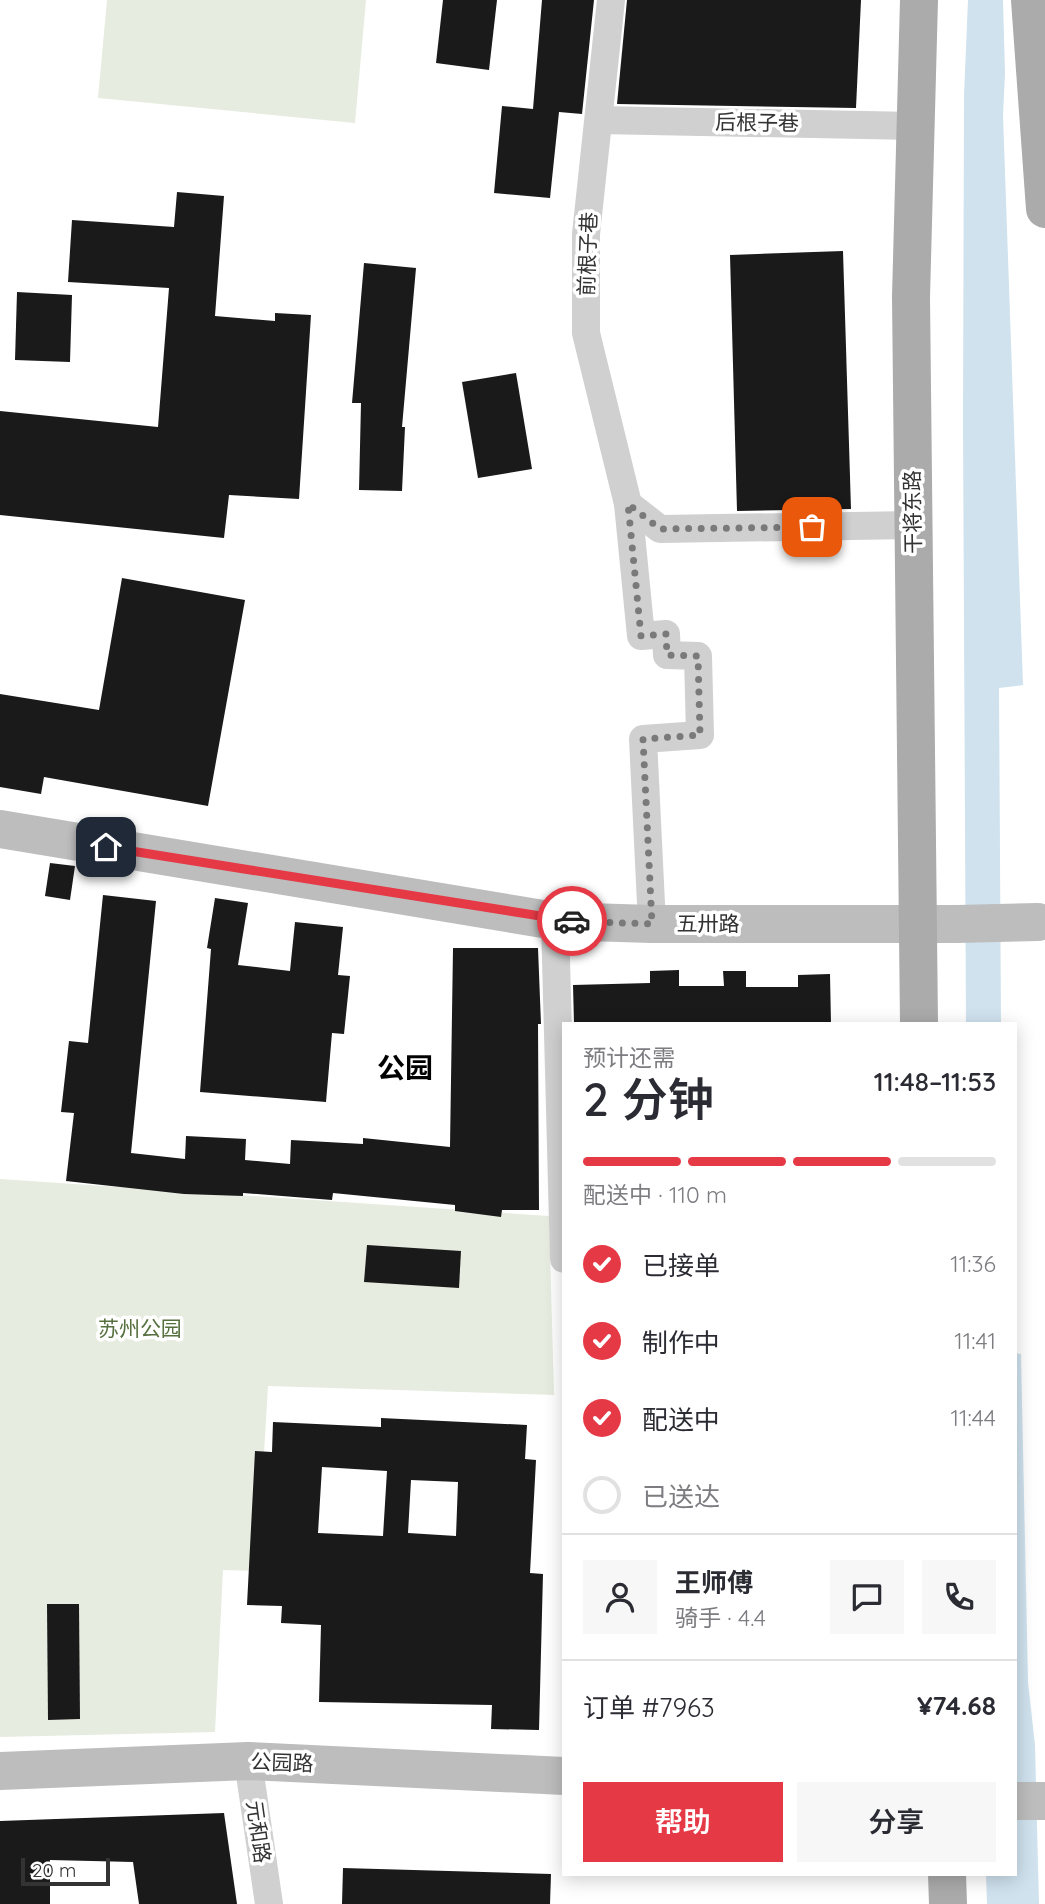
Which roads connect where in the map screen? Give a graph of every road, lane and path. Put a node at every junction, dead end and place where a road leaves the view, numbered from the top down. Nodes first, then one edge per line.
1 (611, 0) edge
2 (907, 0) edge
3 (1030, 0) edge
4 (918, 18) edge
5 (1042, 66) edge
6 (598, 120) junction
7 (915, 126) junction
8 (1045, 209) edge
9 (628, 504) junction
10 (913, 525) junction
11 (0, 829) edge
12 (555, 920) junction
13 (1041, 921) edge
14 (652, 924) junction
15 (919, 925) junction
16 (919, 1022) edge
17 (562, 1184) edge
18 (248, 1760) junction
19 (0, 1772) edge
20 (562, 1776) edge
21 (1017, 1801) edge
22 (1045, 1801) edge
23 (947, 1876) edge
24 (268, 1904) edge
25 (948, 1904) edge

1 - 6 street, 前根子巷
2 - 4 main road, 干将东路
3 - 5 main road
4 - 7 main road, 干将东路
5 - 8 main road
6 - 7 street, 后根子巷
6 - 9 street, 前根子巷
7 - 10 main road, 干将东路
9 - 10 street
9 - 14 street, 前根子巷
10 - 15 main road, 干将东路
11 - 12 street, 五卅路
12 - 14 street, 五卅路
12 - 17 street
13 - 15 street, 五卅路, bridge
14 - 15 street, 五卅路
15 - 16 main road, 干将东路
18 - 19 street, 公园路
18 - 20 street, 公园路
18 - 24 street, 元和路
21 - 22 street
23 - 25 main road

